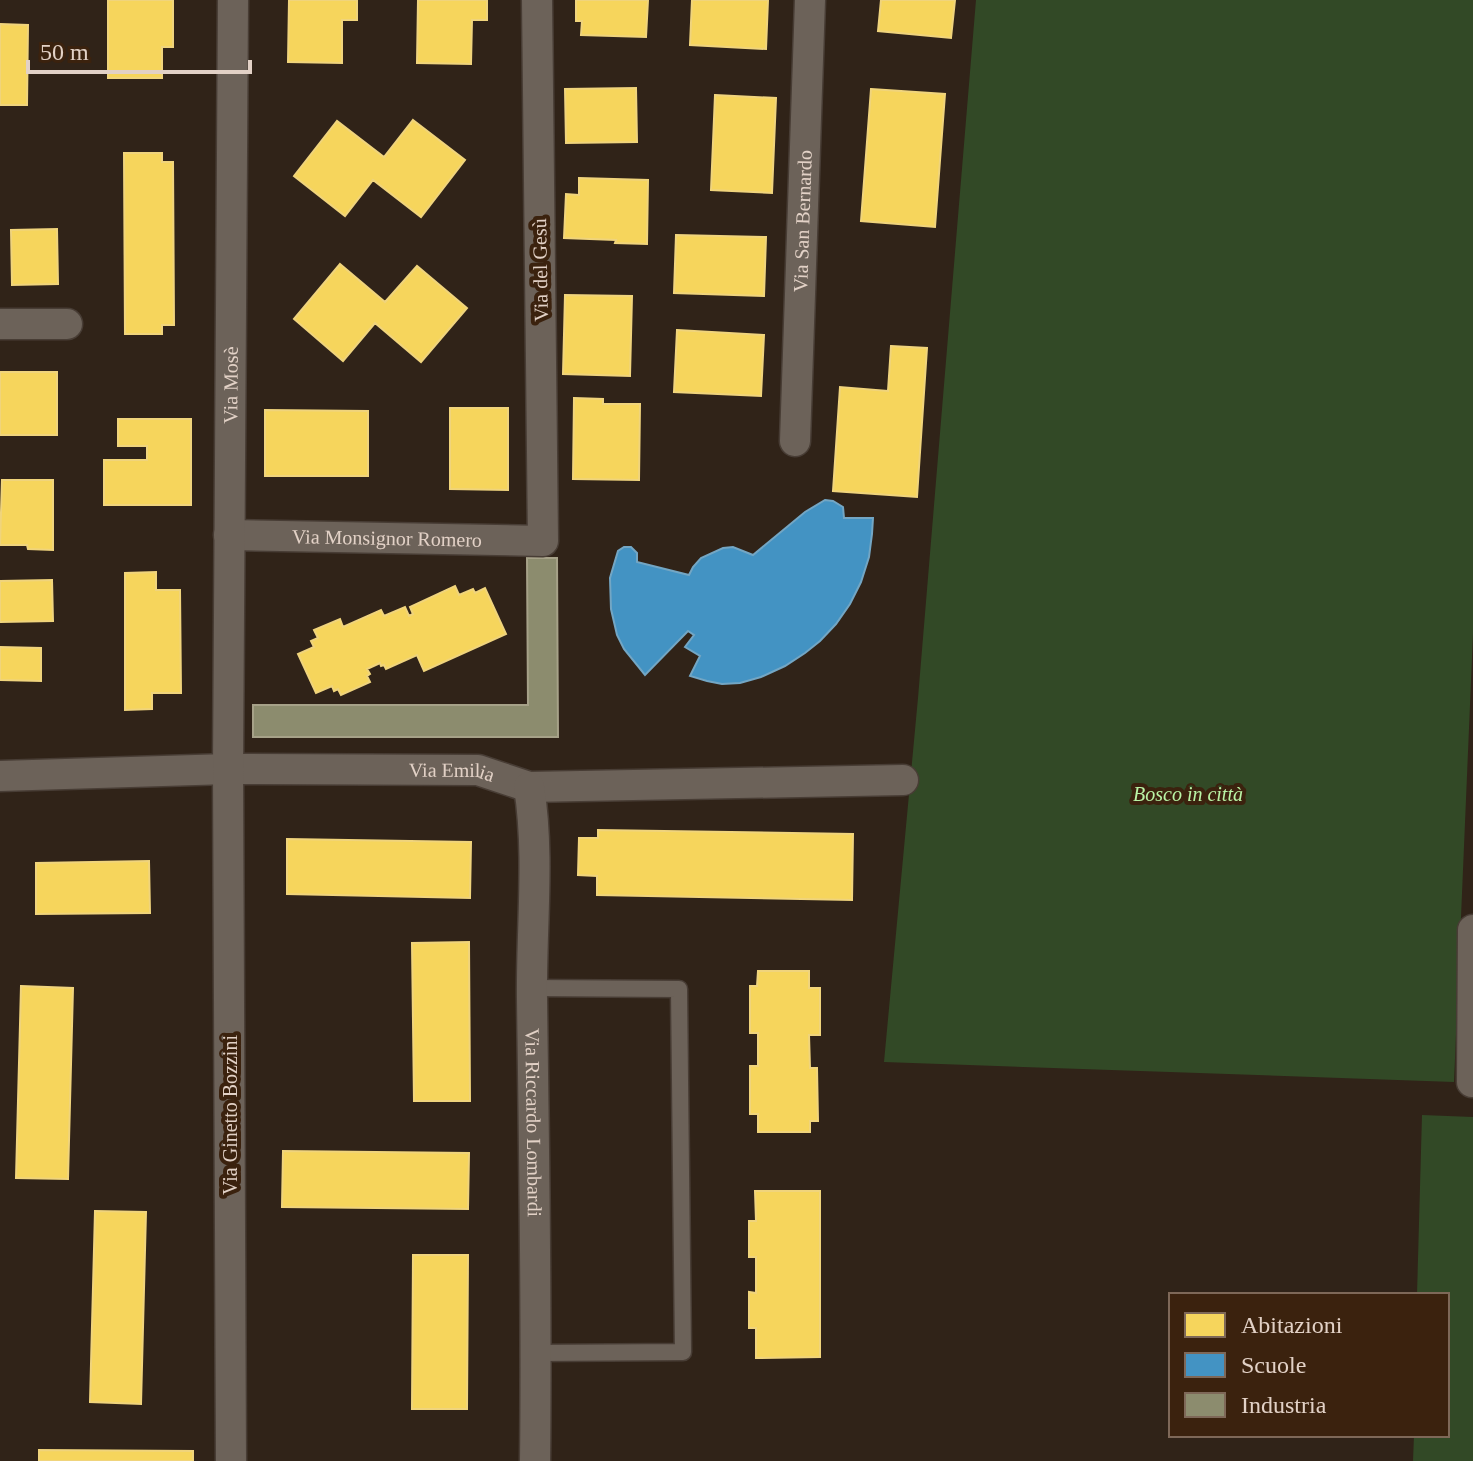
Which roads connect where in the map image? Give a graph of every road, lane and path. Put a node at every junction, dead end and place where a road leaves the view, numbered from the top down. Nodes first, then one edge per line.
1 (233, 0) edge
2 (537, 0) edge
3 (810, 0) edge
4 (0, 324) edge
5 (67, 324) dead end
6 (795, 441) dead end
7 (229, 535) junction
8 (543, 541) joint
9 (228, 769) junction
10 (0, 776) edge
11 (903, 780) dead end
12 (529, 787) junction
13 (1473, 930) edge
14 (1473, 959) edge
15 (532, 988) junction
16 (1472, 1082) edge
17 (536, 1353) junction
18 (231, 1461) edge
19 (535, 1461) edge

1 - 7 street, Via Mosè
2 - 8 street, Via del Gesù
3 - 6 street, Via San Bernardo
4 - 5 street
7 - 8 street, Via Monsignor Romero
7 - 9 street, Via Mosè
9 - 10 street, Via Emilia
9 - 12 street, Via Emilia
9 - 18 street, Via Ginetto Bozzini
11 - 12 street, Via Emilia
12 - 15 street, Via Riccardo Lombardi
13 - 14 street
14 - 16 street
15 - 17 street, Via Riccardo Lombardi
15 - 17 lane
17 - 19 street, Via Riccardo Lombardi

